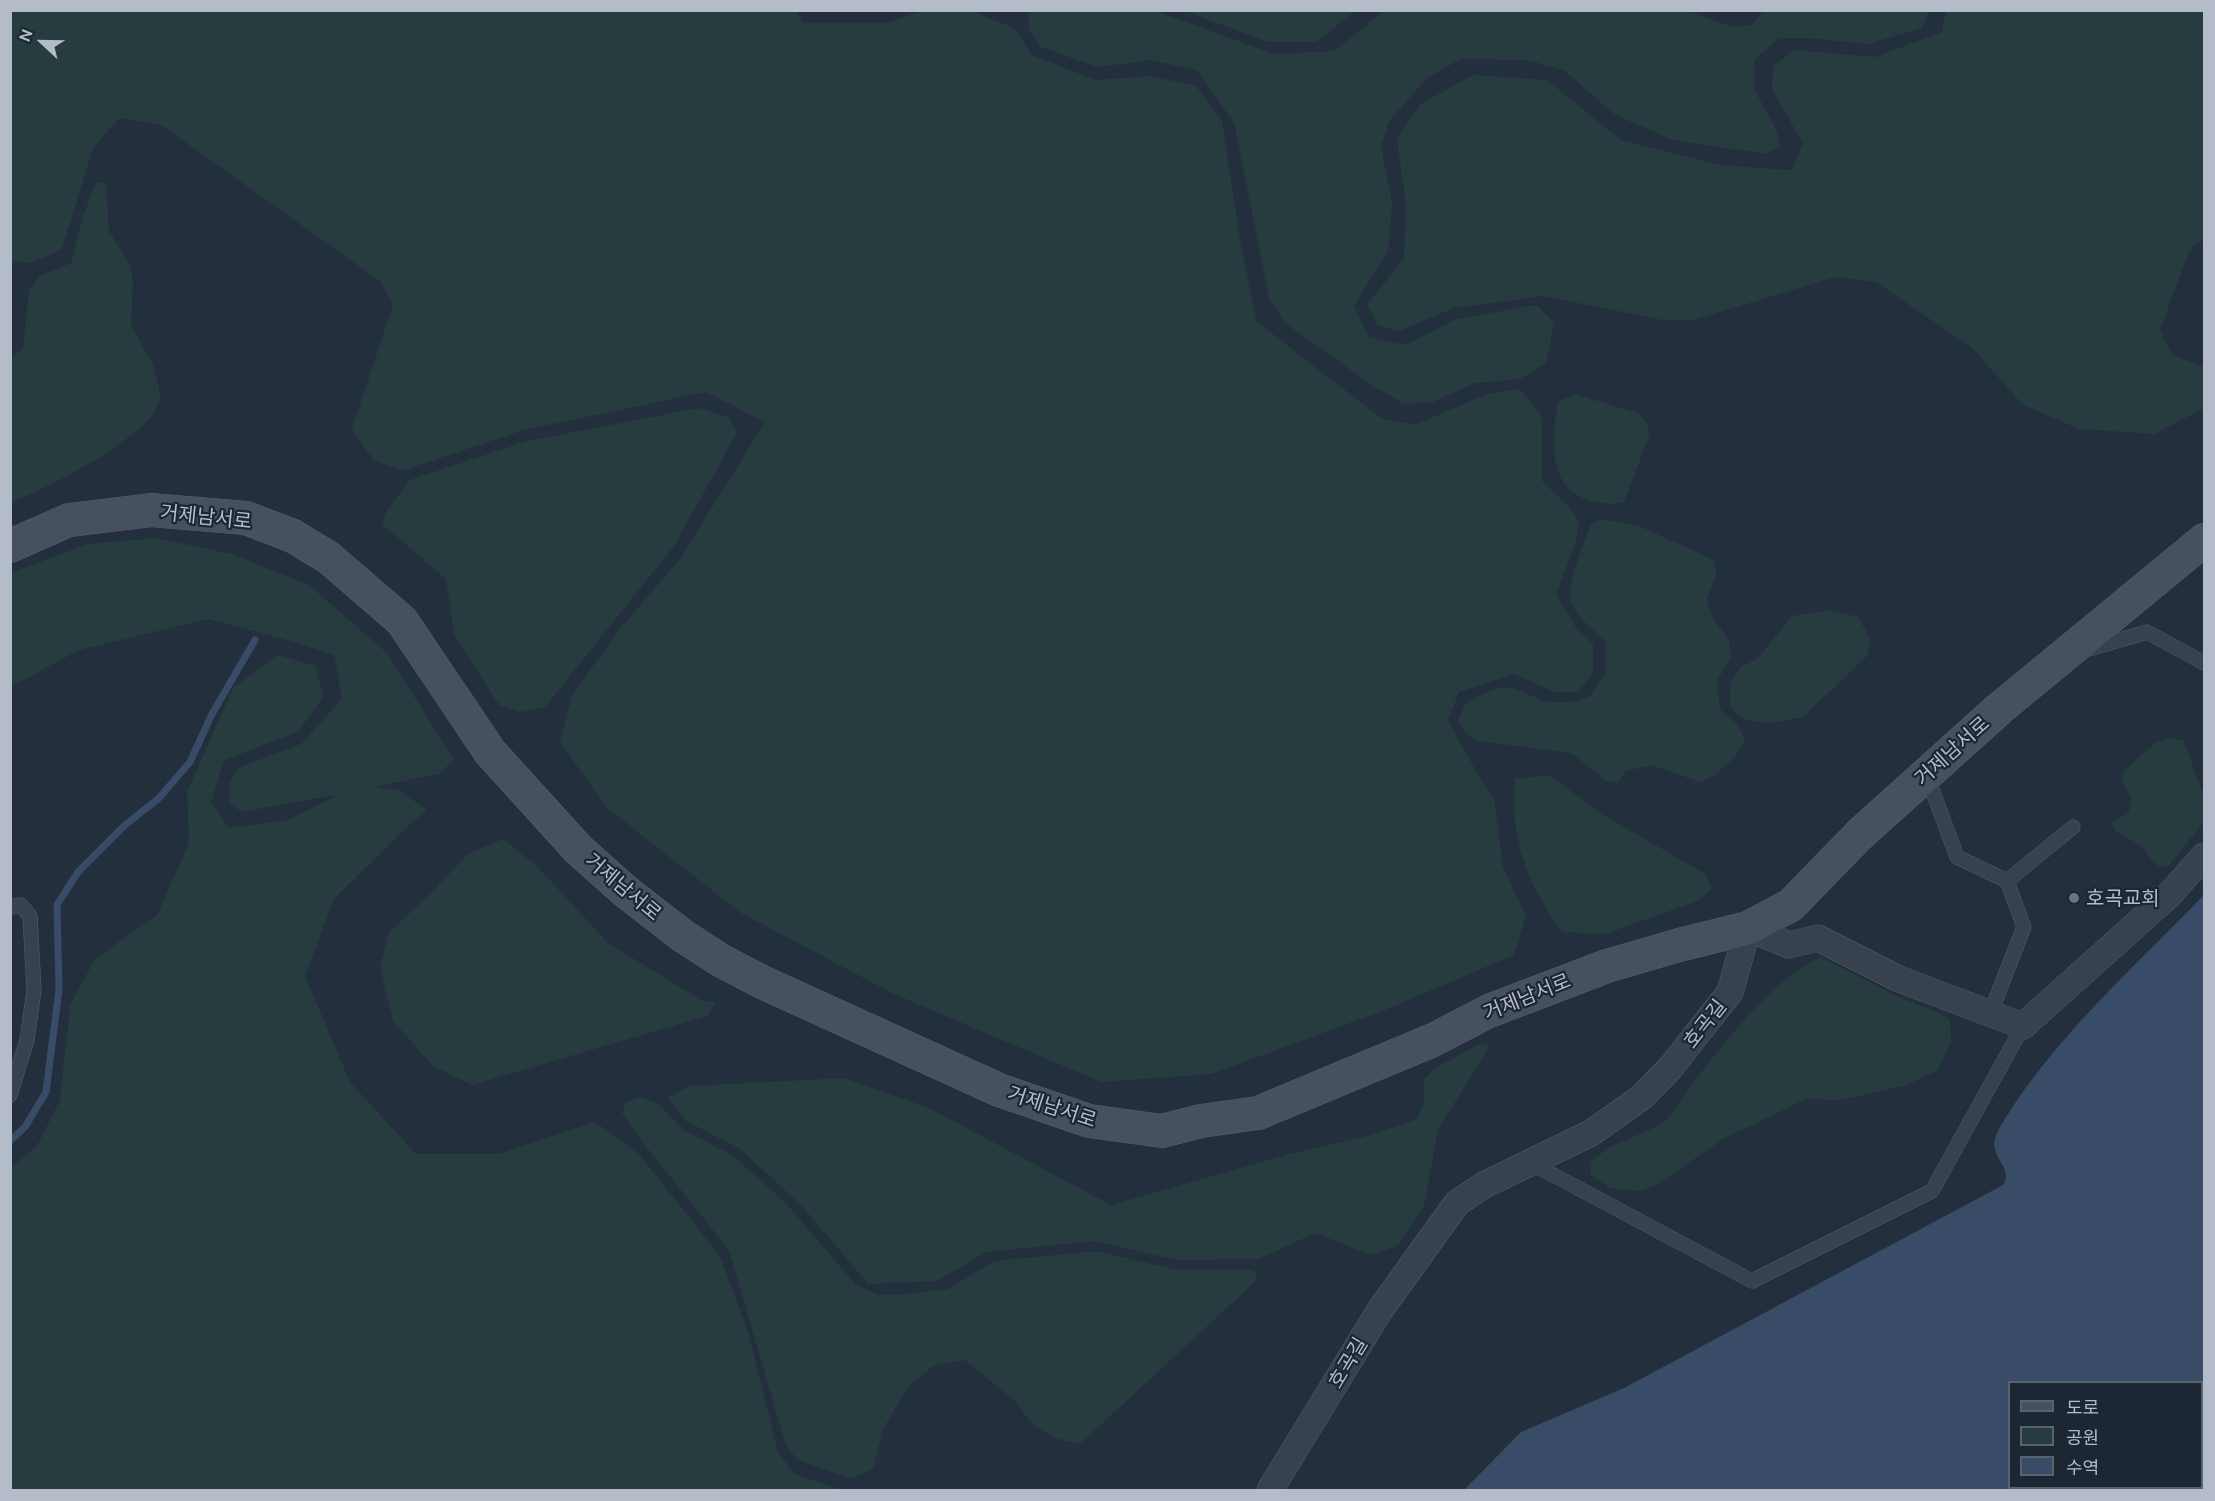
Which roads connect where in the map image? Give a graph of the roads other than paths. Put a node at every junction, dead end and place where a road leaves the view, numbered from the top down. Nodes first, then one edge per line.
1 (2205, 540) edge
2 (10, 546) edge
3 (2060, 658) junction
4 (2205, 663) edge
5 (1927, 774) junction
6 (2073, 827) dead end
7 (2205, 856) edge
8 (2007, 881) junction
9 (10, 907) edge
10 (1748, 928) junction
11 (1990, 1014) junction
12 (2023, 1026) junction
13 (10, 1095) edge
14 (1532, 1163) junction
15 (1270, 1491) edge

1 - 3 main road, 거제남서로
2 - 10 main road, 거제남서로
3 - 4 lane
3 - 5 main road, 거제남서로
5 - 8 lane
5 - 10 main road, 거제남서로
6 - 8 lane
7 - 12 street
8 - 11 lane
9 - 13 lane
10 - 11 street
10 - 14 street, 호곡길
11 - 12 street
12 - 14 lane
14 - 15 street, 호곡길

